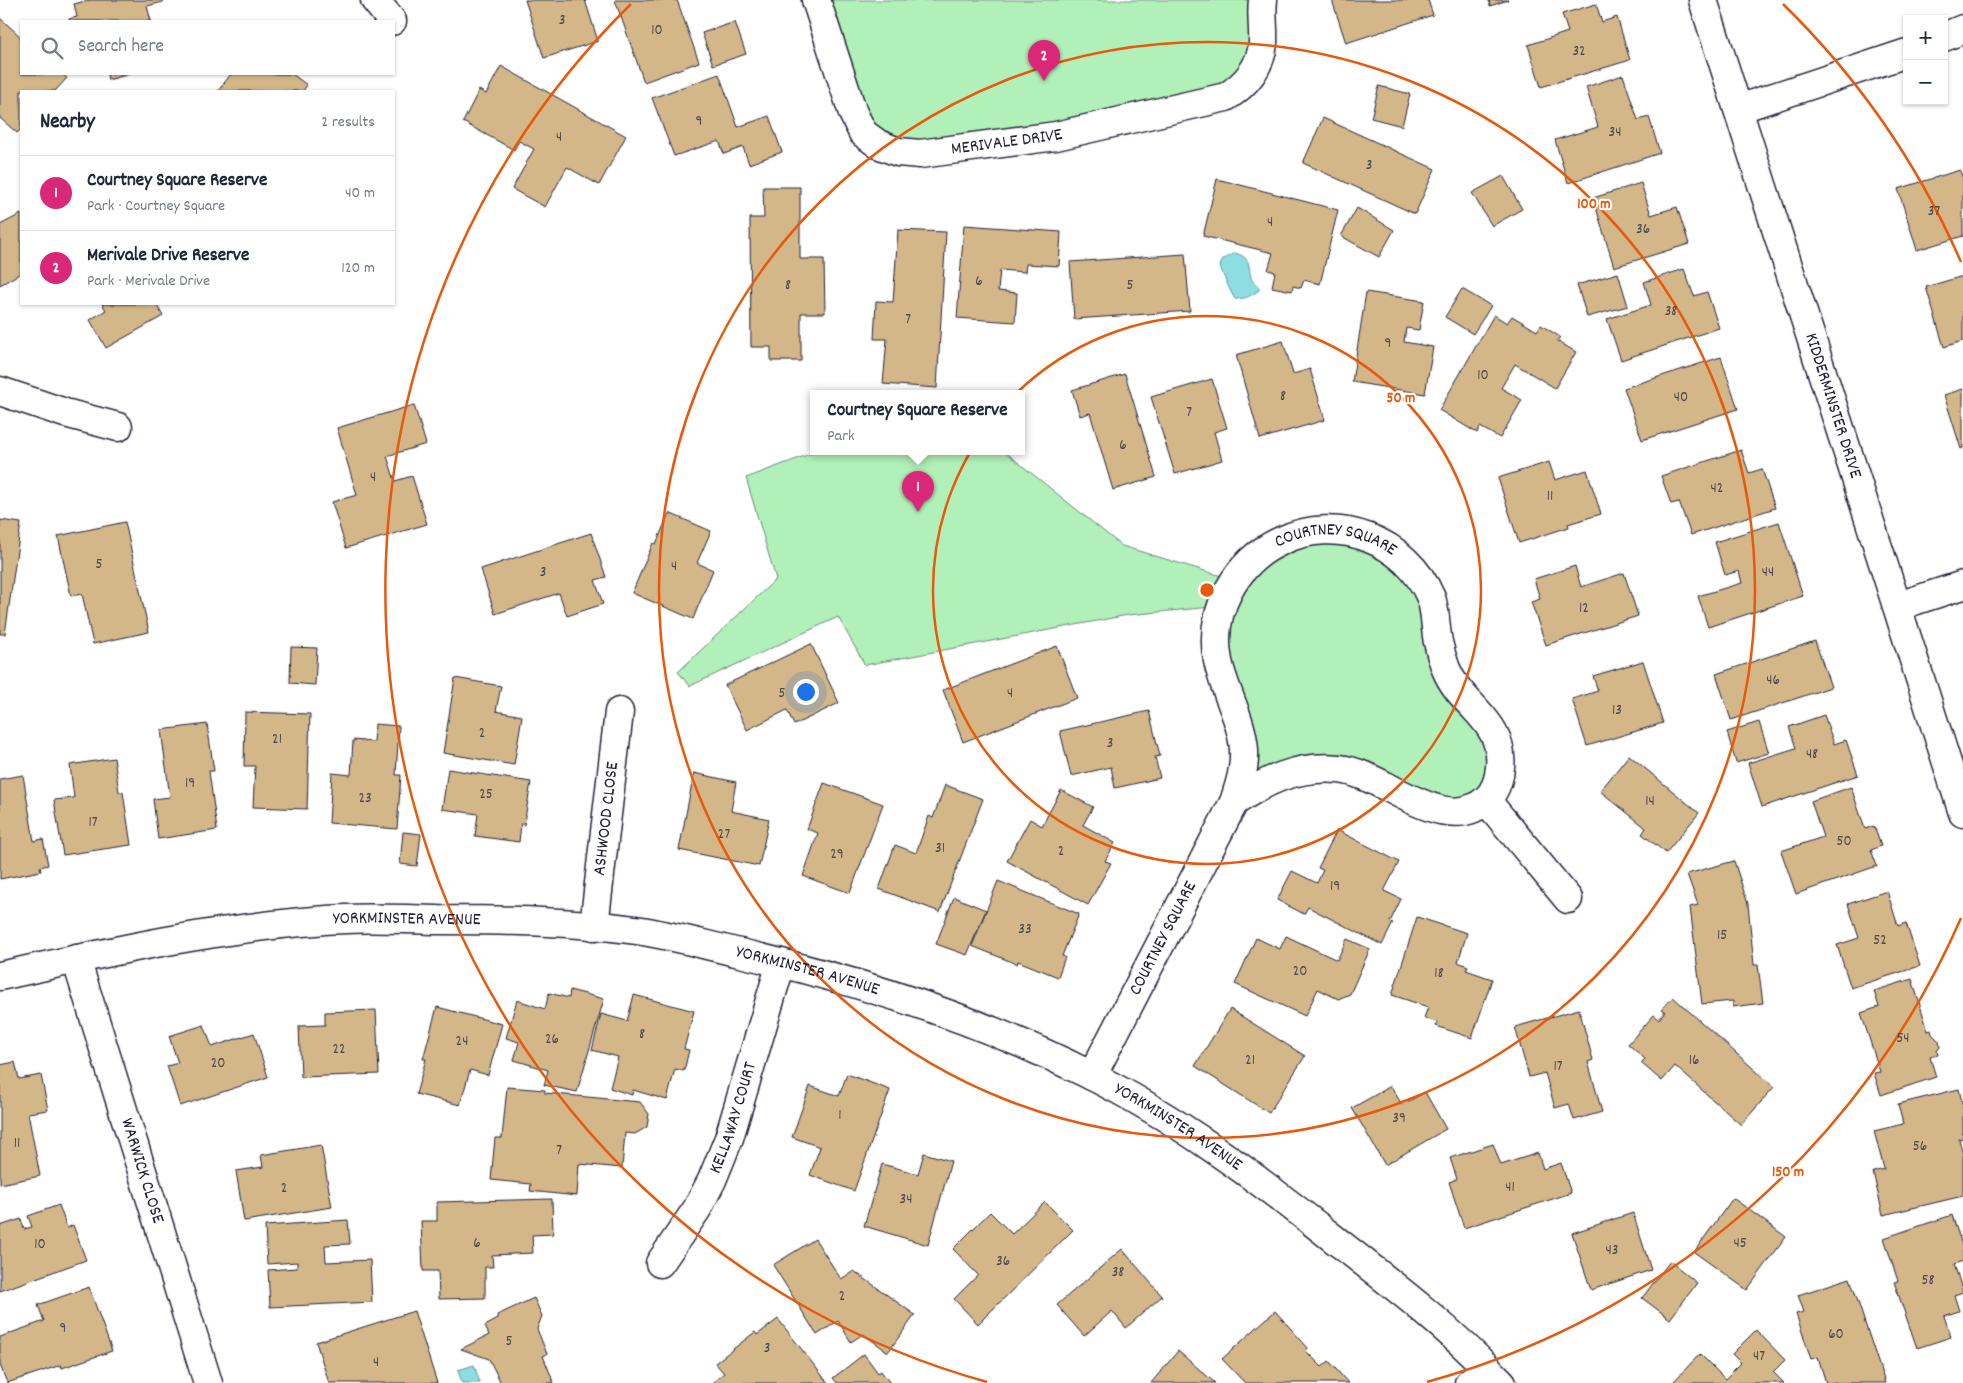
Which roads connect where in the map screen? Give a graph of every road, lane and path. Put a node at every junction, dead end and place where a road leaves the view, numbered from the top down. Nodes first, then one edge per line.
1 (375, 0) edge
2 (816, 0) edge
3 (1250, 0) edge
4 (1263, 0) edge
5 (1703, 0) edge
6 (391, 20) edge
7 (1963, 29) edge
8 (1948, 35) edge
9 (1263, 43) junction
10 (1903, 54) edge
11 (1738, 109) junction
12 (0, 391) edge
13 (118, 427) dead end
14 (1963, 585) edge
15 (1898, 606) junction
16 (620, 712) dead end
17 (1486, 800) junction
18 (1234, 802) junction
19 (1963, 812) edge
20 (1568, 899) dead end
21 (594, 926) junction
22 (76, 959) junction
23 (782, 963) junction
24 (0, 976) edge
25 (1092, 1076) junction
26 (660, 1263) dead end
27 (1486, 1378) edge
28 (208, 1383) edge

1 - 6 street
2 - 9 street, MERIVALE DRIVE
3 - 9 street
4 - 9 street, MERIVALE DRIVE
5 - 11 street, KIDDERMINSTER DRIVE
7 - 8 street
10 - 11 street
11 - 15 street, KIDDERMINSTER DRIVE
12 - 13 street
14 - 15 street
15 - 19 street, KIDDERMINSTER DRIVE
16 - 21 street, ASHWOOD CLOSE
17 - 18 street
17 - 18 street, COURTNEY SQUARE
17 - 20 street
18 - 25 street, COURTNEY SQUARE
21 - 22 street, YORKMINSTER AVENUE
21 - 23 street, YORKMINSTER AVENUE
22 - 24 street, YORKMINSTER AVENUE
22 - 28 street, WARWICK CLOSE
23 - 25 street, YORKMINSTER AVENUE
23 - 26 street, KELLAWAY COURT
25 - 27 street, YORKMINSTER AVENUE

